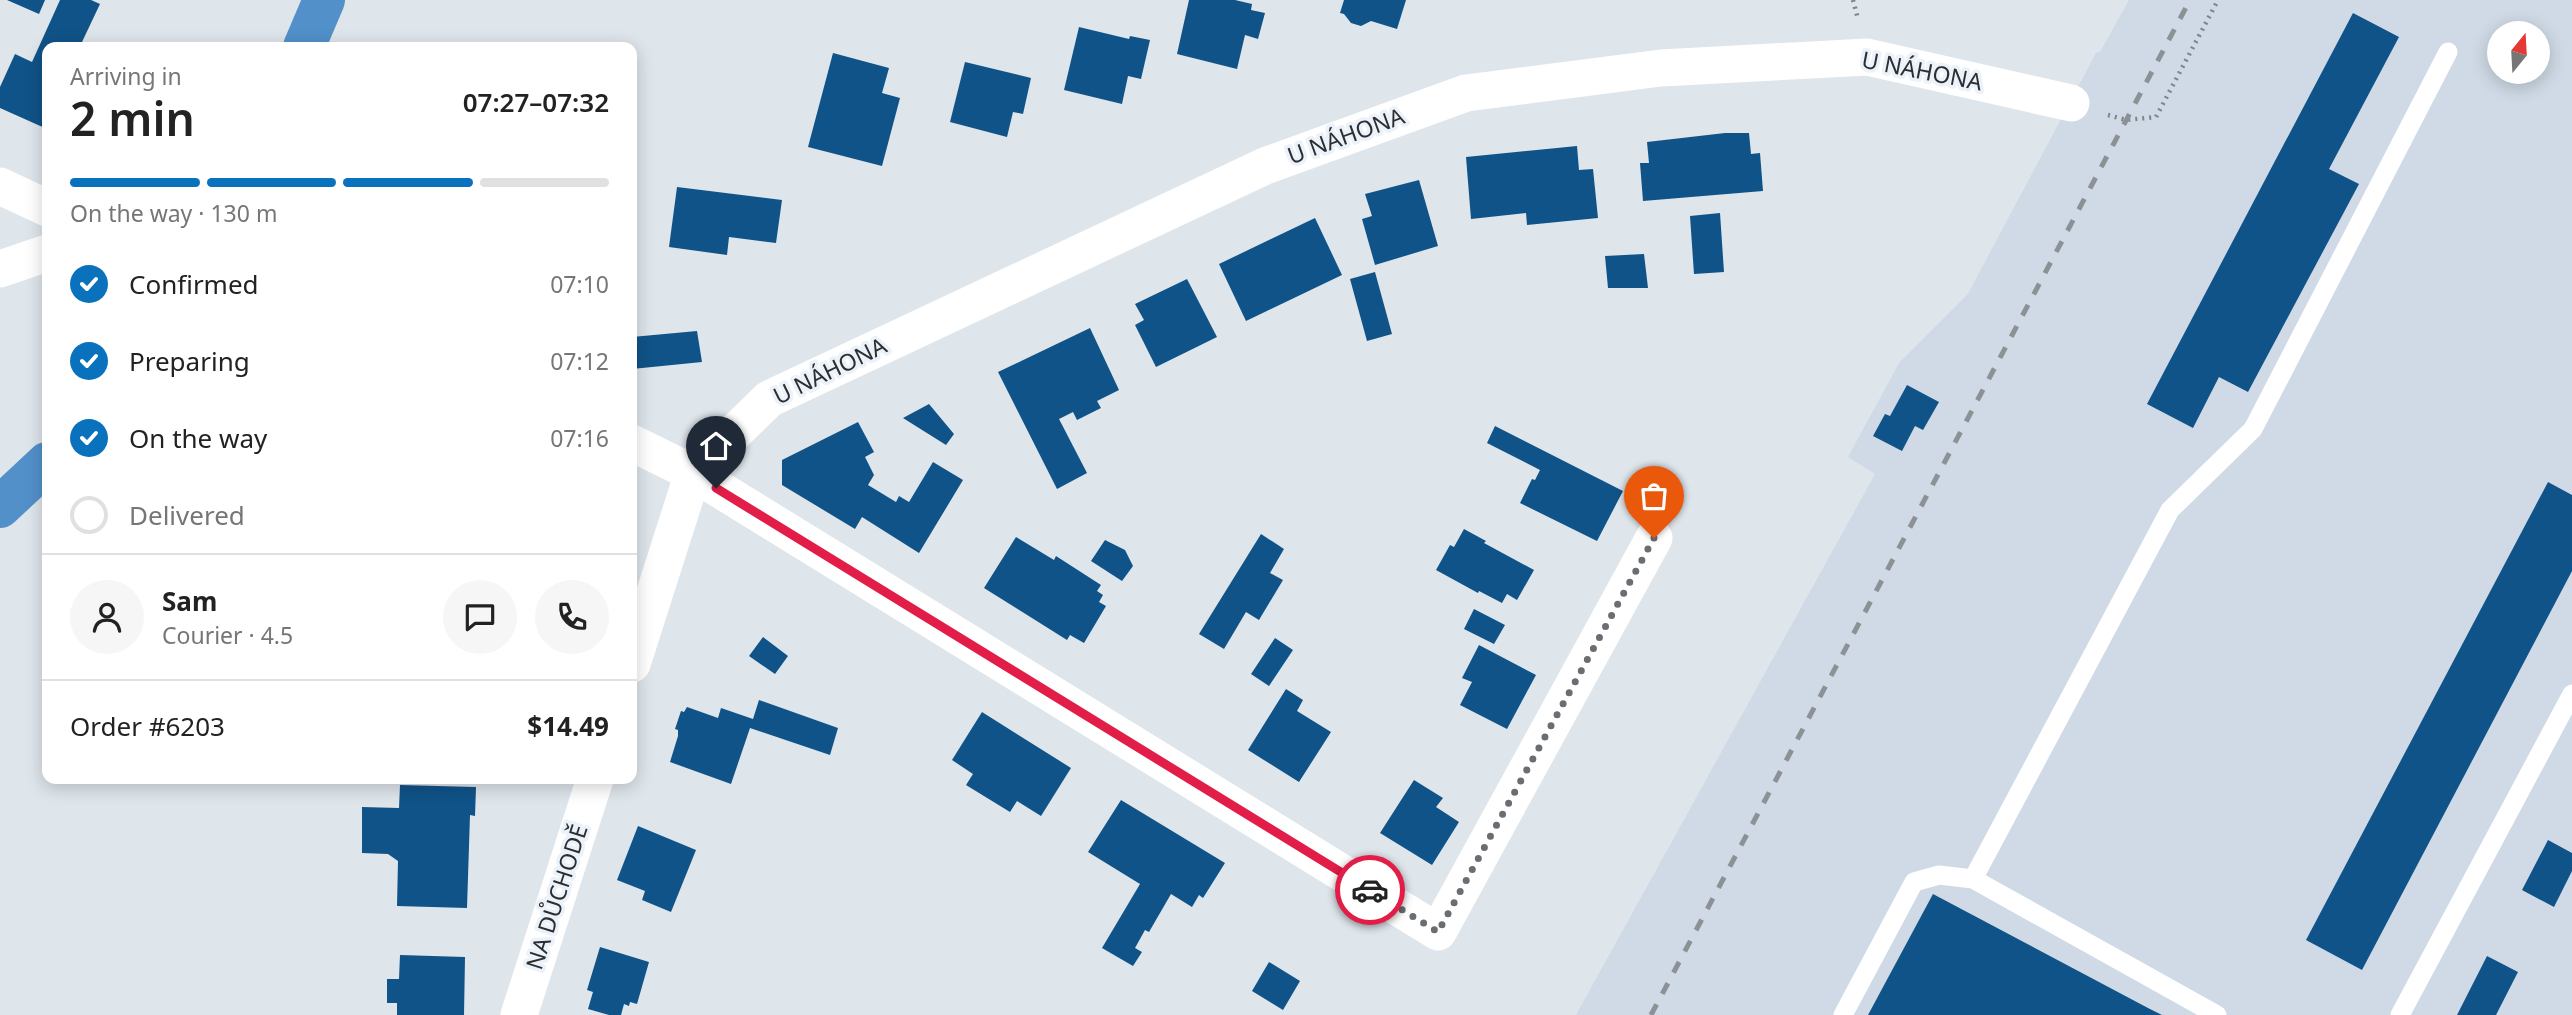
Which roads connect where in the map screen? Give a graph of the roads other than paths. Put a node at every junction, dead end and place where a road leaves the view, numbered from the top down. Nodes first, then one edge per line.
1 (2448, 52) dead end
2 (2071, 103) road end
3 (0, 186) edge
4 (42, 206) edge
5 (42, 255) edge
6 (0, 269) edge
7 (637, 445) edge
8 (693, 473) junction
9 (1654, 538) dead end
10 (637, 648) edge
11 (2572, 694) edge
12 (593, 784) edge
13 (1973, 879) junction
14 (519, 1015) edge
15 (1843, 1015) edge
16 (2217, 1015) edge
17 (2400, 1015) edge

1 - 13 lane
2 - 8 street, U NÁHONA
3 - 4 street
5 - 6 street
7 - 8 street
8 - 9 street
8 - 10 street
11 - 17 lane
12 - 14 street, NA DŮCHODĚ
13 - 15 lane
13 - 16 lane

